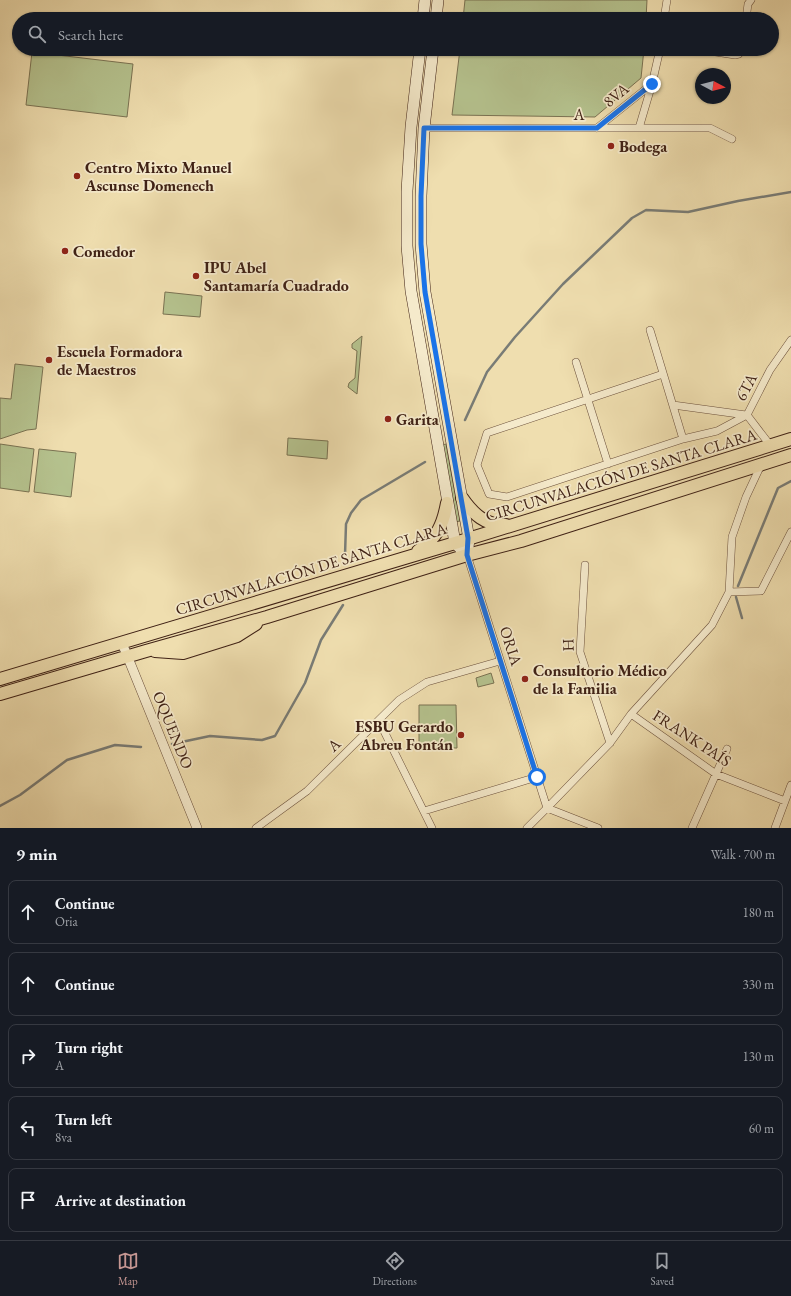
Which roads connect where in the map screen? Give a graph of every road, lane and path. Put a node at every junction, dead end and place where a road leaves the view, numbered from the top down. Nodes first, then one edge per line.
1 (425, 0) edge
2 (438, 0) edge
3 (667, 0) edge
4 (751, 0) edge
5 (424, 12) edge
6 (437, 12) edge
7 (665, 12) edge
8 (747, 12) edge
9 (419, 56) edge
10 (432, 56) edge
11 (658, 56) edge
12 (652, 84) junction
13 (424, 128) junction
14 (597, 128) junction
15 (640, 128) junction
16 (732, 139) dead end
17 (650, 330) dead end
18 (791, 340) edge
19 (576, 362) dead end
20 (663, 374) junction
21 (588, 400) junction
22 (672, 405) junction
23 (746, 415) junction
24 (791, 439) edge
25 (683, 440) junction
26 (770, 445) junction
27 (791, 455) edge
28 (608, 464) junction
29 (761, 465) junction
30 (462, 498) junction
31 (447, 503) junction
32 (515, 524) junction
33 (791, 532) edge
34 (468, 538) junction
35 (455, 543) junction
36 (467, 555) junction
37 (412, 556) junction
38 (584, 565) dead end
39 (729, 592) junction
40 (122, 643) junction
41 (127, 657) junction
42 (500, 661) junction
43 (0, 679) edge
44 (0, 694) edge
45 (631, 714) junction
46 (379, 721) junction
47 (610, 743) junction
48 (727, 748) dead end
49 (716, 774) junction
50 (537, 777) junction
51 (790, 789) edge
52 (785, 801) junction
53 (547, 808) junction
54 (424, 810) junction
55 (196, 828) edge
56 (256, 828) edge
57 (432, 828) edge
58 (527, 828) edge
59 (598, 828) edge
60 (692, 828) edge
61 (775, 828) edge

1 - 5 main road
2 - 6 main road
3 - 7 street
4 - 8 street
9 - 31 main road
10 - 13 main road
11 - 12 street, 8VA
12 - 14 street, 8VA
12 - 15 street, 8VA
13 - 14 street, A
13 - 30 main road
14 - 15 street, A
15 - 16 street, A
17 - 20 street
18 - 23 street, 6TA
19 - 21 street
20 - 21 street
20 - 22 street
21 - 28 street
21 - 28 street
22 - 23 street
22 - 25 street
23 - 25 street
23 - 26 street, 6TA
24 - 26 highway, CIRCUNVALACIÓN DE SANTA CLARA
25 - 28 street
26 - 32 highway, CIRCUNVALACIÓN DE SANTA CLARA
27 - 29 highway, CIRCUNVALACIÓN DE SANTA CLARA
29 - 36 highway, CIRCUNVALACIÓN DE SANTA CLARA
29 - 39 street
30 - 32 highway
30 - 34 main road
31 - 35 main road
31 - 37 highway
32 - 34 highway, CIRCUNVALACIÓN DE SANTA CLARA
33 - 39 street
34 - 35 highway, CIRCUNVALACIÓN DE SANTA CLARA
34 - 36 main road
35 - 36 main road
35 - 37 highway, CIRCUNVALACIÓN DE SANTA CLARA
36 - 41 highway, CIRCUNVALACIÓN DE SANTA CLARA
36 - 42 street, ORIA
37 - 40 highway, CIRCUNVALACIÓN DE SANTA CLARA
38 - 47 street, H
39 - 45 street
40 - 41 street, OQUENDO
40 - 43 highway, CIRCUNVALACIÓN DE SANTA CLARA
41 - 44 highway
41 - 55 street, OQUENDO
42 - 46 street, A
42 - 50 street, ORIA
45 - 47 street
45 - 49 street, FRANK PAÍS
46 - 54 street
46 - 56 street, A
47 - 53 street
48 - 49 street
49 - 52 street, FRANK PAÍS
49 - 60 street
50 - 53 street, ORIA
50 - 54 street
51 - 52 street
52 - 61 street
53 - 58 street
53 - 59 street
54 - 57 street

